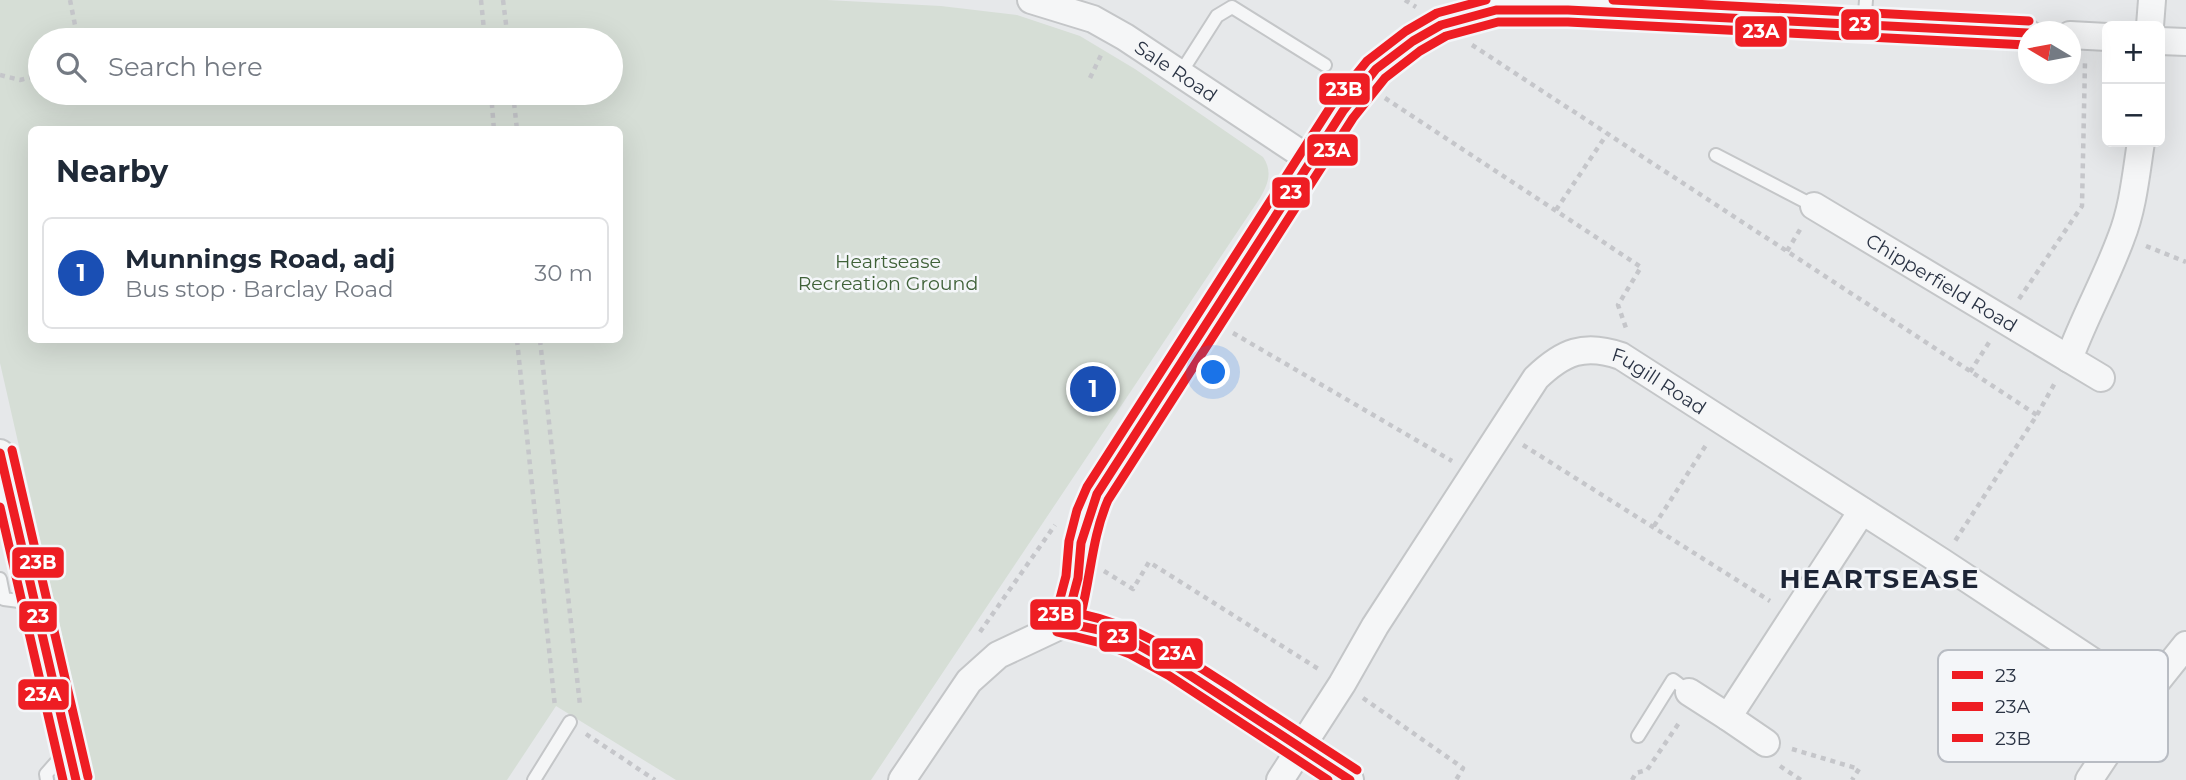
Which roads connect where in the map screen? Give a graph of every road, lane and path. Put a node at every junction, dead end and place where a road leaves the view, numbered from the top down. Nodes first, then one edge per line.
1 (70, 0) edge
2 (481, 0) edge
3 (503, 0) edge
4 (1031, 0) edge
5 (1405, 0) edge
6 (2152, 0) edge
7 (1579, 5) edge
8 (1865, 13) edge
9 (2151, 21) edge
10 (1441, 25) junction
11 (76, 28) edge
12 (484, 28) edge
13 (506, 28) edge
14 (2018, 32) edge
15 (2088, 36) edge
16 (2165, 41) edge
17 (2186, 42) edge
18 (1325, 65) dead end
19 (1180, 74) junction
20 (0, 75) edge
21 (28, 78) edge
22 (1363, 84) junction
23 (492, 105) edge
24 (514, 105) edge
25 (494, 126) edge
26 (517, 126) edge
27 (1607, 134) junction
28 (2140, 147) edge
29 (1716, 155) dead end
30 (1312, 161) junction
31 (1814, 206) joint
32 (1556, 210) junction
33 (2122, 236) junction
34 (2186, 262) edge
35 (1214, 309) junction
36 (2005, 319) junction
37 (517, 343) edge
38 (540, 343) edge
39 (1621, 356) junction
40 (2069, 359) junction
41 (1970, 372) junction
42 (2101, 378) dead end
43 (2037, 415) junction
44 (1723, 421) junction
45 (1501, 432) junction
46 (0, 453) edge
47 (1474, 475) junction
48 (1862, 511) junction
49 (1089, 513) junction
50 (6, 516) edge
51 (1654, 526) junction
52 (1080, 556) junction
53 (1942, 562) junction
54 (0, 579) edge
55 (34, 603) junction
56 (1795, 616) junction
57 (1066, 624) junction
58 (975, 639) dead end
59 (2186, 645) edge
60 (2075, 650) edge
61 (2168, 667) edge
62 (1342, 684) junction
63 (1689, 692) joint
64 (1728, 718) junction
65 (1682, 719) dead end
66 (578, 721) junction
67 (586, 734) junction
68 (1638, 736) dead end
69 (561, 738) junction
70 (1766, 743) joint
71 (1299, 748) junction
72 (68, 749) junction
73 (2101, 762) edge
74 (1779, 766) dead end
75 (47, 780) edge
76 (76, 780) edge
77 (534, 780) edge
78 (655, 780) edge
79 (902, 780) edge
80 (1280, 780) edge
81 (1350, 780) edge
82 (1456, 780) edge
83 (1632, 780) edge
84 (1801, 780) edge
85 (1852, 780) edge
86 (2089, 780) edge

1 - 11 path
2 - 12 path
3 - 13 path
4 - 19 street, Sale Road
5 - 10 path
6 - 9 street
7 - 8 street
7 - 10 street
8 - 14 street
10 - 22 street
10 - 27 path
15 - 36 path
16 - 17 street
18 - 19 lane
19 - 30 street, Sale Road
20 - 21 path
22 - 30 street
22 - 32 path
23 - 25 path
24 - 26 path
27 - 32 path
27 - 41 path
28 - 33 street
29 - 31 lane
30 - 35 street
31 - 36 street, Chipperfield Road
32 - 39 path
33 - 34 path
33 - 40 street
35 - 47 path
35 - 49 street
36 - 40 street, Chipperfield Road
36 - 41 path
37 - 69 path
38 - 66 path
39 - 44 street, Fugill Road
39 - 45 street, Fugill Road
40 - 42 street, Chipperfield Road
40 - 43 path
41 - 43 path
43 - 53 path
44 - 48 street, Fugill Road
44 - 51 path
45 - 47 street, Fugill Road
45 - 51 path
46 - 50 street
47 - 62 street, Fugill Road
48 - 53 street, Fugill Road
48 - 56 street
49 - 52 street
49 - 58 path
50 - 55 street
51 - 56 path
52 - 57 street
52 - 62 path
53 - 60 street, Fugill Road
54 - 55 lane
55 - 72 street
56 - 64 street
57 - 71 street
57 - 79 street
59 - 61 street
62 - 71 street, Fugill Road
62 - 82 path
63 - 64 street
63 - 68 lane
64 - 70 street
65 - 83 path
66 - 67 path
66 - 69 lane
67 - 69 path
67 - 78 path
69 - 77 lane
70 - 85 path
71 - 80 street, Fugill Road
71 - 81 street
72 - 75 lane
72 - 76 street
73 - 86 street
74 - 84 path

